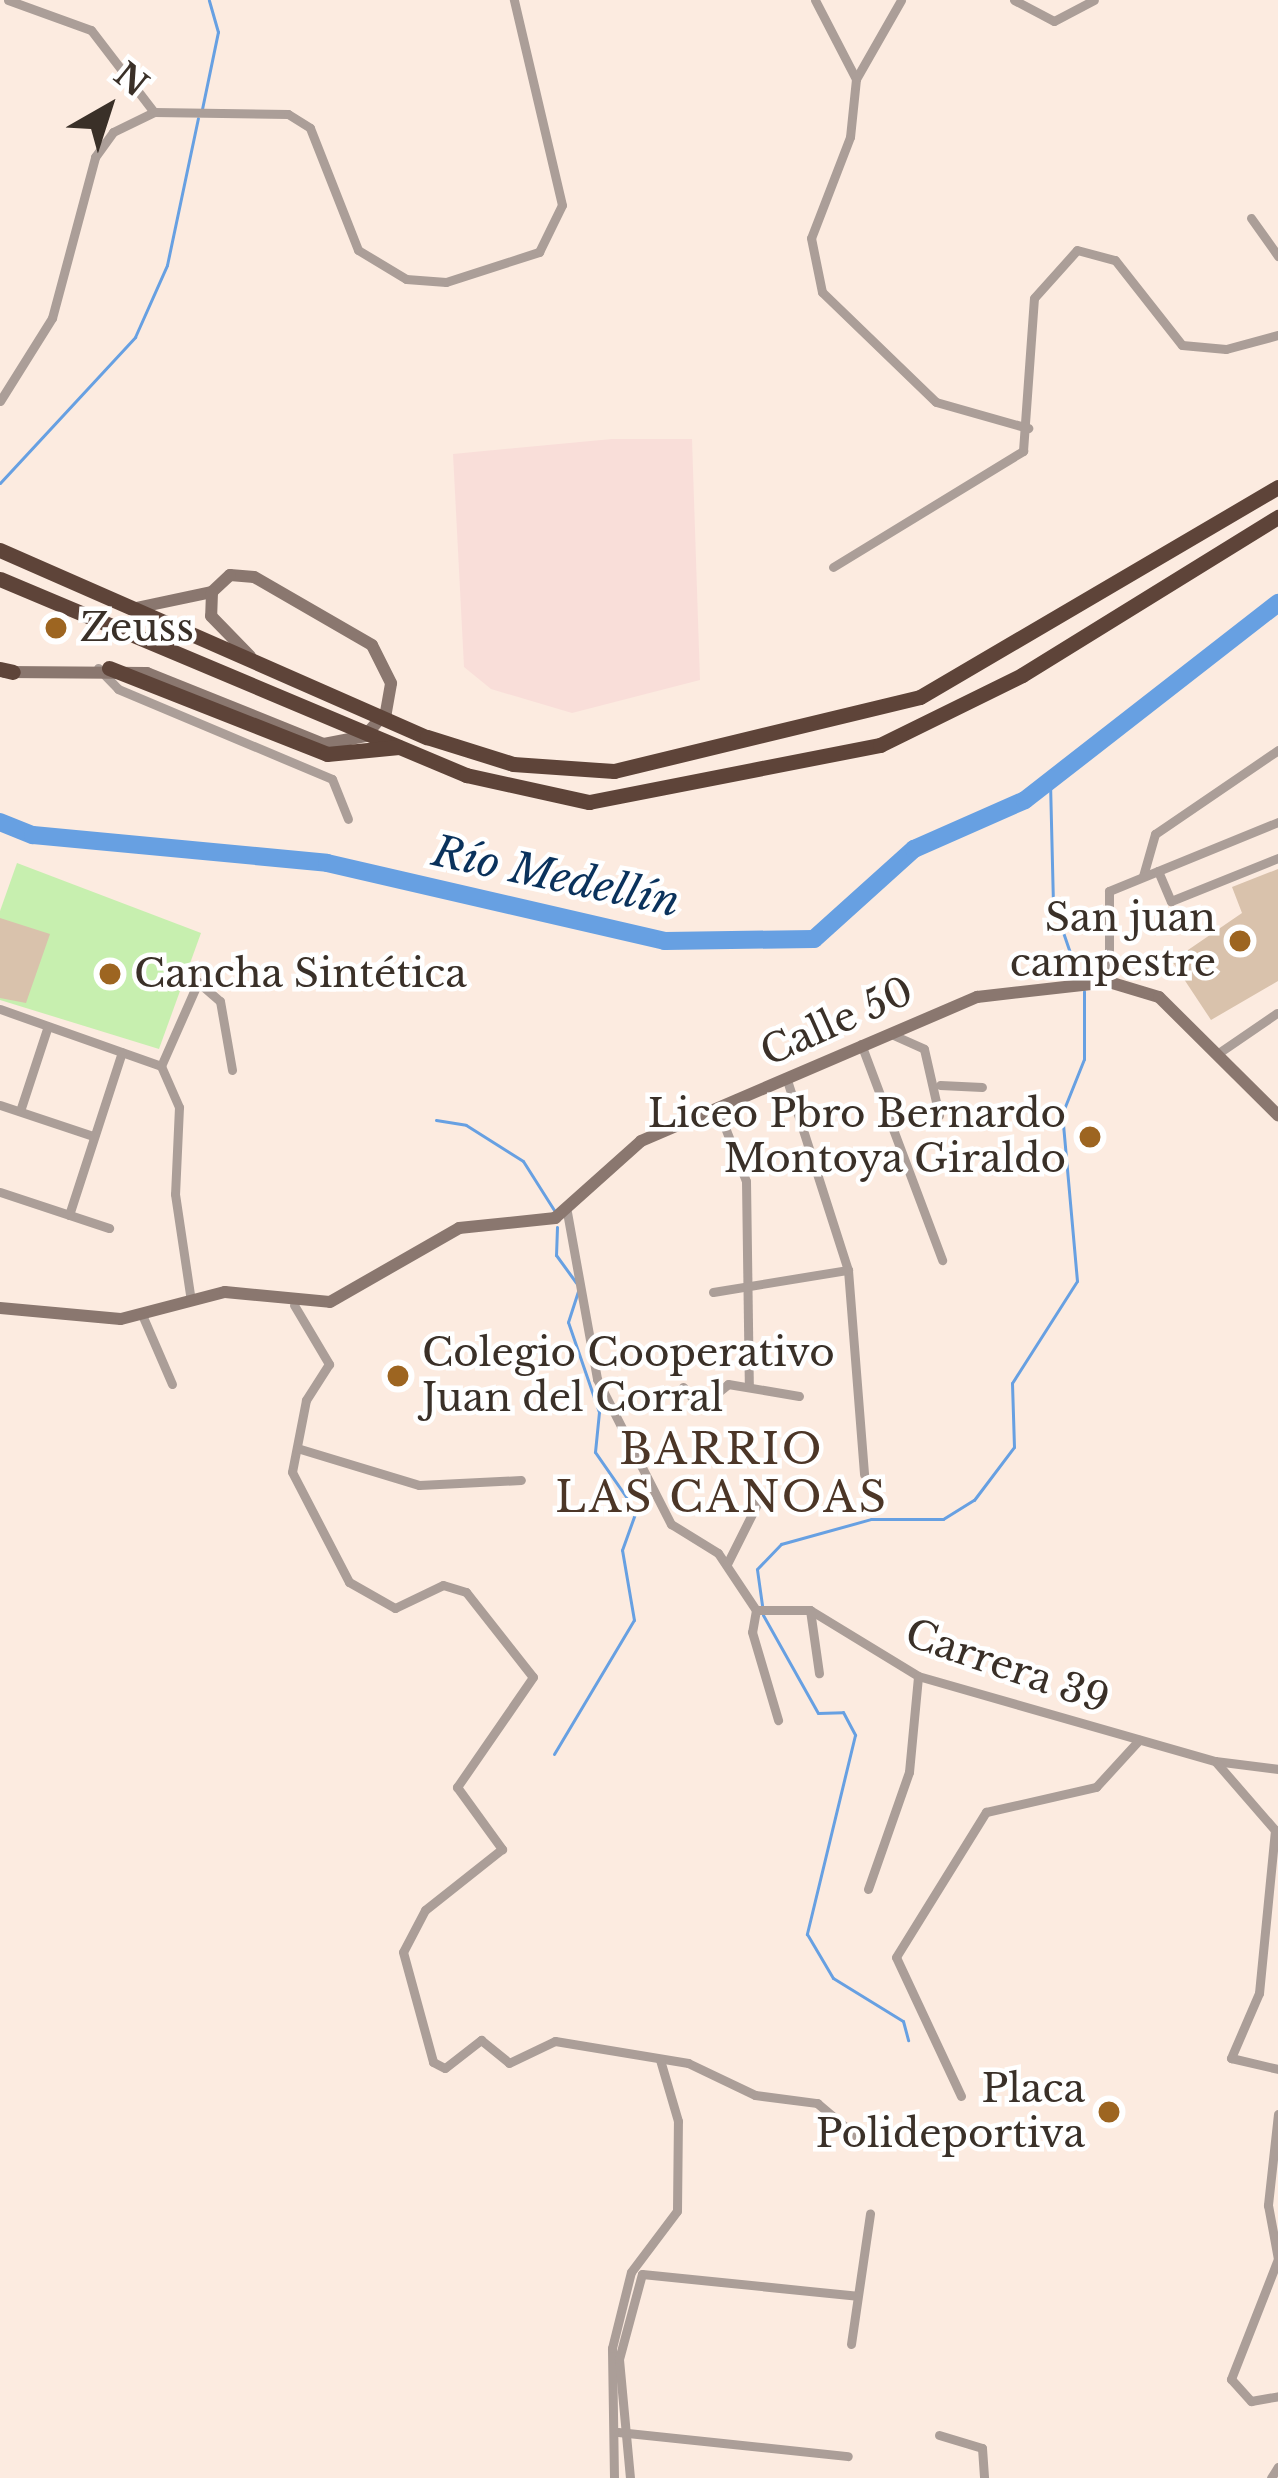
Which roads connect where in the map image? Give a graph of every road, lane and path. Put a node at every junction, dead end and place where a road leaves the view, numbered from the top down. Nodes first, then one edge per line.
1 (8, 0) edge
2 (514, 0) edge
3 (815, 0) edge
4 (901, 0) edge
5 (1014, 0) edge
6 (1094, 0) edge
7 (856, 79) junction
8 (154, 112) junction
9 (1251, 218) dead end
10 (1278, 256) edge
11 (1278, 335) edge
12 (0, 400) edge
13 (1028, 428) junction
14 (1278, 487) edge
15 (1278, 517) edge
16 (0, 550) edge
17 (833, 567) dead end
18 (0, 583) edge
19 (212, 592) junction
20 (136, 608) junction
21 (256, 661) junction
22 (103, 668) junction
23 (4, 671) edge
24 (398, 747) junction
25 (1278, 750) edge
26 (348, 819) dead end
27 (1278, 822) edge
28 (1278, 858) edge
29 (1158, 872) junction
30 (1143, 876) junction
31 (1109, 982) junction
32 (0, 1009) edge
33 (1277, 1013) edge
34 (48, 1026) junction
35 (889, 1032) junction
36 (861, 1044) junction
37 (122, 1052) junction
38 (1220, 1052) junction
39 (160, 1066) junction
40 (232, 1070) dead end
41 (786, 1077) junction
42 (940, 1085) junction
43 (982, 1087) dead end
44 (1278, 1092) edge
45 (1261, 1102) junction
46 (0, 1105) edge
47 (718, 1107) junction
48 (20, 1112) junction
49 (938, 1115) dead end
50 (1278, 1115) edge
51 (93, 1136) junction
52 (0, 1192) edge
53 (567, 1212) junction
54 (69, 1215) junction
55 (109, 1228) dead end
56 (941, 1260) dead end
57 (848, 1270) junction
58 (754, 1283) junction
59 (713, 1292) dead end
60 (191, 1301) junction
61 (294, 1305) junction
62 (0, 1308) edge
63 (143, 1317) junction
64 (172, 1384) dead end
65 (749, 1385) junction
66 (683, 1387) dead end
67 (799, 1396) dead end
68 (297, 1448) junction
69 (864, 1474) dead end
70 (521, 1480) dead end
71 (758, 1502) dead end
72 (728, 1564) junction
73 (756, 1610) junction
74 (810, 1610) junction
75 (820, 1673) dead end
76 (919, 1676) junction
77 (778, 1720) dead end
78 (1139, 1740) junction
79 (1215, 1761) junction
80 (1278, 1768) edge
81 (868, 1889) dead end
82 (1265, 1917) junction
83 (1278, 1917) edge
84 (660, 2060) junction
85 (1278, 2069) edge
86 (961, 2096) dead end
87 (1278, 2114) edge
88 (856, 2135) dead end
89 (870, 2213) dead end
90 (637, 2273) junction
91 (856, 2296) junction
92 (851, 2344) dead end
93 (1278, 2396) edge
94 (618, 2432) junction
95 (939, 2434) dead end
96 (848, 2456) dead end
97 (1278, 2467) edge
98 (614, 2478) edge
99 (630, 2478) edge
100 (984, 2478) edge
101 (1271, 2478) edge

1 - 8 street
2 - 8 street
3 - 7 street
4 - 7 street
5 - 6 street
7 - 13 street
8 - 12 street
9 - 10 street
11 - 13 street
13 - 17 street
14 - 21 highway
15 - 24 highway
16 - 20 highway
18 - 24 highway
19 - 20 street
19 - 21 street
19 - 22 street
20 - 21 highway
22 - 23 street
22 - 24 highway
22 - 26 street
25 - 30 street
27 - 29 street
28 - 29 street
29 - 30 street
30 - 31 street
31 - 35 street, Calle 50
31 - 38 street, Calle 50
32 - 34 street
33 - 38 street
34 - 37 street
34 - 48 street
35 - 36 street, Calle 50
35 - 42 street
36 - 41 street, Calle 50
36 - 56 street
37 - 39 street
37 - 51 street
38 - 45 street, Calle 50
39 - 40 street
39 - 60 street
41 - 47 street, Calle 50
41 - 57 street
42 - 43 street
42 - 49 street
44 - 45 street
45 - 50 street, Calle 50
46 - 48 street
47 - 53 street, Calle 50
47 - 58 street
48 - 51 street
51 - 54 street
52 - 54 street
53 - 61 street
53 - 72 street
54 - 55 street
57 - 58 street
57 - 69 street
58 - 59 street
58 - 65 street
60 - 61 street
60 - 63 street
61 - 68 street
62 - 63 street
63 - 64 street
65 - 66 street
65 - 67 street
68 - 70 street
68 - 84 street
71 - 72 street
72 - 73 street
73 - 74 street
73 - 77 street
74 - 75 street
74 - 76 street, Carrera 39
76 - 78 street, Carrera 39
76 - 81 street
78 - 79 street, Carrera 39
78 - 86 street
79 - 80 street, Carrera 39
79 - 82 street
82 - 83 street
82 - 85 street
84 - 88 street
84 - 90 street
87 - 93 street
89 - 91 street
90 - 91 street
90 - 94 street
90 - 98 street
91 - 92 street
94 - 96 street
94 - 99 street
95 - 100 street
97 - 101 street

